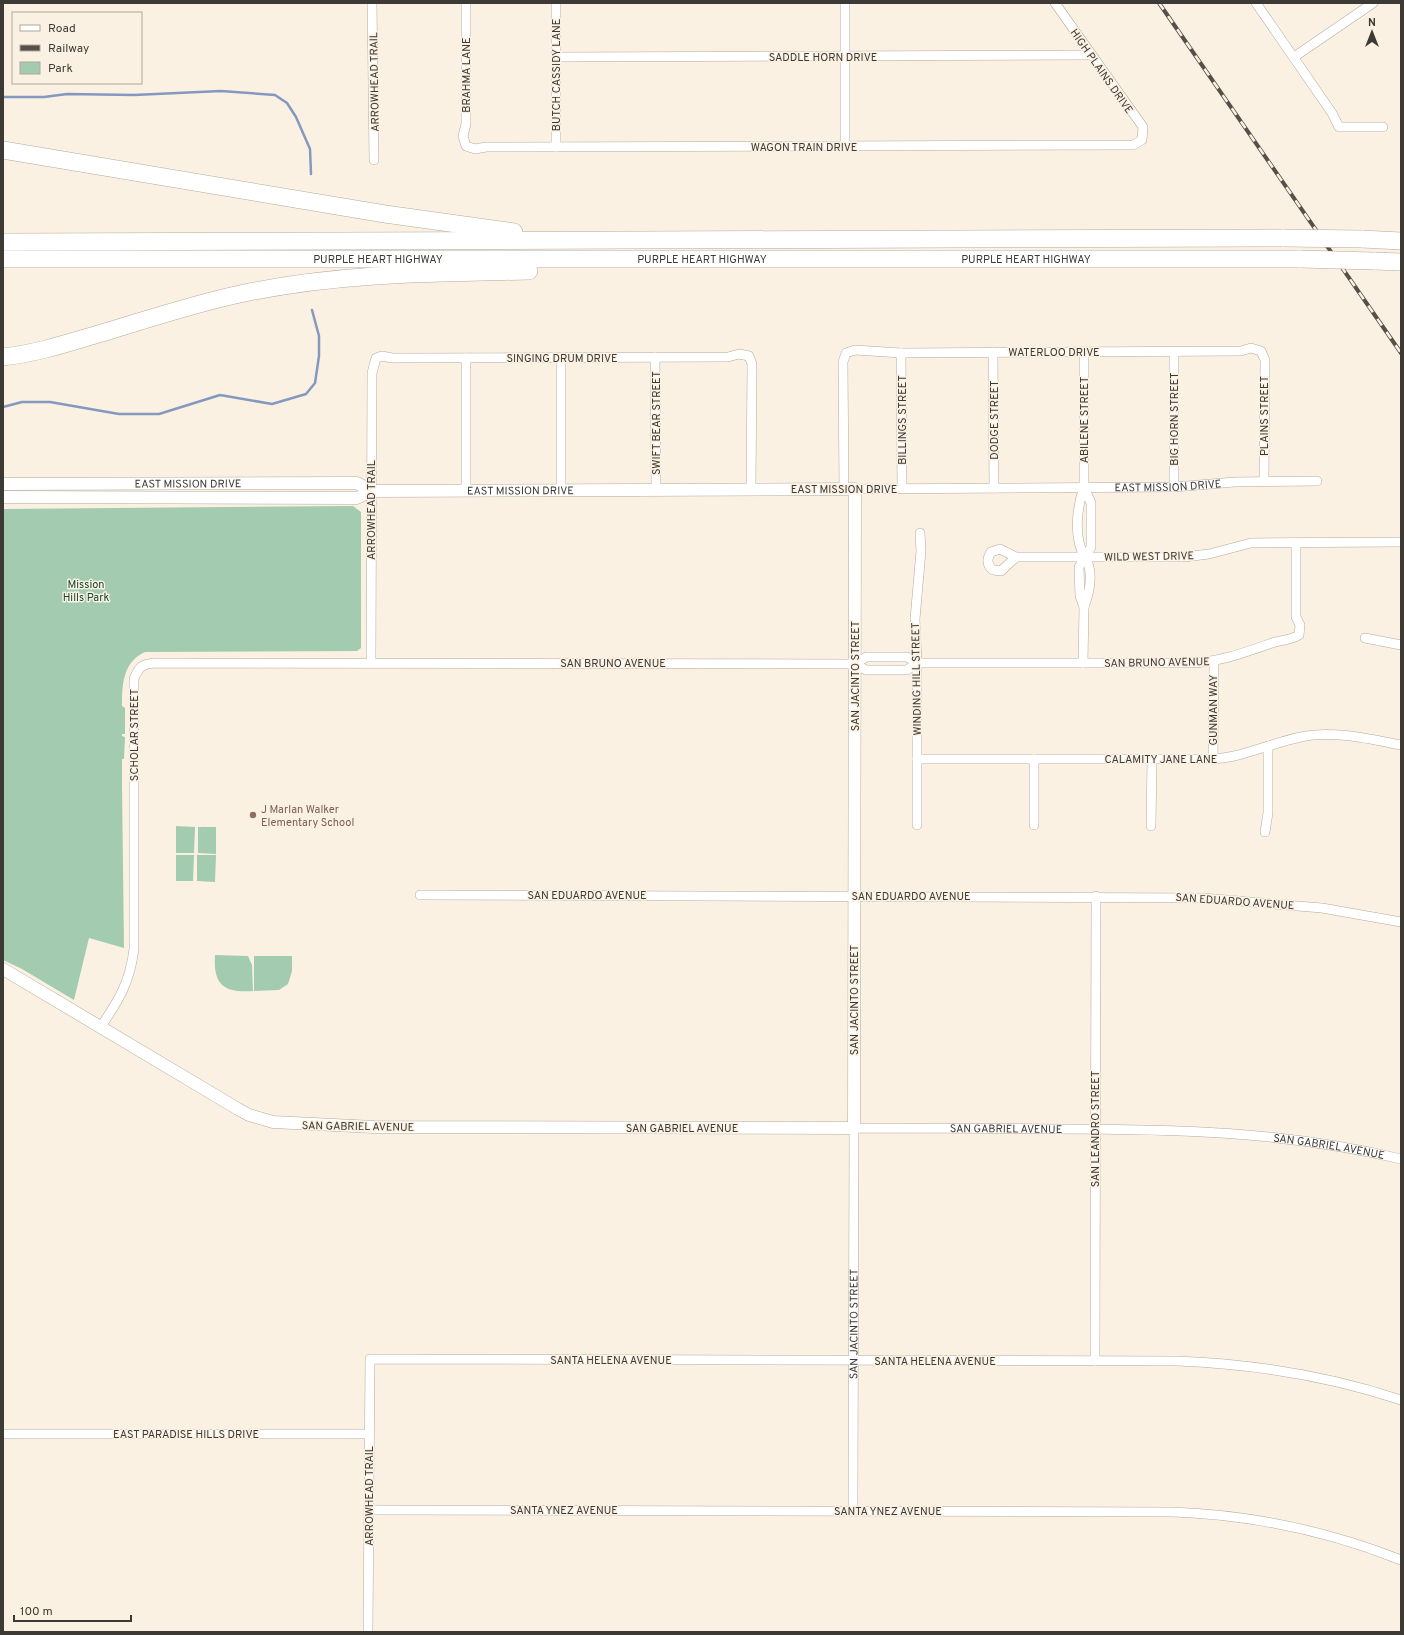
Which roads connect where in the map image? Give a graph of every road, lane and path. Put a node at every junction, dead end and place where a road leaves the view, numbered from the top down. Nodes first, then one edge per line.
1 (372, 3) edge
2 (466, 3) edge
3 (556, 3) edge
4 (845, 3) edge
5 (1055, 3) edge
6 (1256, 3) edge
7 (1373, 3) edge
8 (1090, 55) junction
9 (556, 57) junction
10 (845, 57) junction
11 (1294, 58) junction
12 (1382, 127) dead end
13 (1142, 140) joint
14 (466, 146) joint
15 (845, 146) junction
16 (556, 147) junction
17 (3, 150) edge
18 (374, 160) dead end
19 (575, 240) junction
20 (1401, 241) edge
21 (3, 242) edge
22 (3, 259) edge
23 (711, 260) junction
24 (1401, 262) edge
25 (1262, 351) joint
26 (994, 352) junction
27 (1084, 352) junction
28 (1174, 352) junction
29 (901, 353) junction
30 (846, 354) joint
31 (3, 357) edge
32 (656, 357) junction
33 (376, 358) joint
34 (466, 358) junction
35 (561, 358) junction
36 (1264, 481) junction
37 (1318, 481) dead end
38 (3, 484) edge
39 (1084, 487) junction
40 (1174, 487) junction
41 (849, 488) junction
42 (902, 488) junction
43 (994, 488) junction
44 (656, 489) junction
45 (751, 489) junction
46 (466, 490) junction
47 (561, 490) junction
48 (371, 491) junction
49 (3, 497) edge
50 (920, 533) dead end
51 (1401, 542) edge
52 (1296, 543) junction
53 (1016, 557) dead end
54 (1085, 557) junction
55 (1365, 638) dead end
56 (1401, 645) edge
57 (1214, 661) junction
58 (371, 663) junction
59 (917, 663) junction
60 (1083, 663) junction
61 (854, 664) junction
62 (1401, 745) edge
63 (1268, 746) junction
64 (917, 759) junction
65 (1034, 759) junction
66 (1152, 759) junction
67 (1213, 759) junction
68 (917, 825) dead end
69 (1034, 825) dead end
70 (1151, 826) dead end
71 (1265, 832) dead end
72 (420, 895) dead end
73 (855, 896) junction
74 (1096, 896) junction
75 (1401, 922) edge
76 (3, 969) edge
77 (100, 1028) junction
78 (854, 1128) junction
79 (1095, 1129) junction
80 (1401, 1159) edge
81 (370, 1359) joint
82 (854, 1360) junction
83 (1095, 1361) junction
84 (1401, 1400) edge
85 (3, 1434) edge
86 (369, 1434) junction
87 (369, 1510) junction
88 (853, 1511) junction
89 (1401, 1560) edge
90 (368, 1632) edge

1 - 18 street, ARROWHEAD TRAIL
2 - 14 street, BRAHMA LANE
3 - 9 street, BUTCH CASSIDY LANE
4 - 10 street
5 - 8 street, HIGH PLAINS DRIVE
6 - 11 street
7 - 11 street
8 - 10 street, SADDLE HORN DRIVE
8 - 13 street, HIGH PLAINS DRIVE
9 - 10 street, SADDLE HORN DRIVE
9 - 16 street, BUTCH CASSIDY LANE
10 - 15 street
11 - 12 street
13 - 15 street, WAGON TRAIN DRIVE
14 - 16 street, WAGON TRAIN DRIVE
15 - 16 street, WAGON TRAIN DRIVE
17 - 19 highway
19 - 20 highway, PURPLE HEART HIGHWAY, bridge
19 - 21 highway, PURPLE HEART HIGHWAY
22 - 23 highway, PURPLE HEART HIGHWAY
23 - 24 highway, PURPLE HEART HIGHWAY, bridge
23 - 31 highway
25 - 28 street, WATERLOO DRIVE
25 - 36 street, PLAINS STREET
26 - 27 street, WATERLOO DRIVE
26 - 29 street, WATERLOO DRIVE
26 - 43 street, DODGE STREET
27 - 28 street, WATERLOO DRIVE
27 - 39 street, ABILENE STREET
28 - 40 street, BIG HORN STREET
29 - 30 street, WATERLOO DRIVE
29 - 42 street, BILLINGS STREET
30 - 41 street, SAN JACINTO STREET
32 - 35 street, SINGING DRUM DRIVE
32 - 44 street, SWIFT BEAR STREET
32 - 45 street, SINGING DRUM DRIVE
33 - 34 street, SINGING DRUM DRIVE
33 - 48 street, ARROWHEAD TRAIL
34 - 35 street, SINGING DRUM DRIVE
34 - 46 street
35 - 47 street
36 - 37 street, EAST MISSION DRIVE
36 - 40 street, EAST MISSION DRIVE
38 - 48 street, EAST MISSION DRIVE
39 - 40 street, EAST MISSION DRIVE
39 - 43 street, EAST MISSION DRIVE
39 - 54 street, ABILENE STREET
41 - 42 street, EAST MISSION DRIVE
41 - 45 street, EAST MISSION DRIVE
41 - 61 street, SAN JACINTO STREET
42 - 43 street, EAST MISSION DRIVE
44 - 45 street, EAST MISSION DRIVE
44 - 47 street, EAST MISSION DRIVE
46 - 47 street, EAST MISSION DRIVE
46 - 48 street, EAST MISSION DRIVE
48 - 49 street, EAST MISSION DRIVE
48 - 58 street, ARROWHEAD TRAIL
50 - 59 street, WINDING HILL STREET
51 - 52 street, WILD WEST DRIVE
52 - 54 street, WILD WEST DRIVE
52 - 57 street, SAN BRUNO AVENUE
53 - 54 street, WILD WEST DRIVE
54 - 60 street
55 - 56 street
57 - 60 street, SAN BRUNO AVENUE
57 - 67 street, GUNMAN WAY
58 - 61 street, SAN BRUNO AVENUE
58 - 77 street, SCHOLAR STREET
59 - 60 street, SAN BRUNO AVENUE
59 - 61 street, SAN BRUNO AVENUE
59 - 64 street, WINDING HILL STREET
61 - 73 street, SAN JACINTO STREET
62 - 63 street, CALAMITY JANE LANE
63 - 67 street, CALAMITY JANE LANE
63 - 71 street
64 - 65 street, CALAMITY JANE LANE
64 - 68 street, WINDING HILL STREET
65 - 66 street, CALAMITY JANE LANE
65 - 69 street
66 - 67 street, CALAMITY JANE LANE
66 - 70 street
72 - 73 street, SAN EDUARDO AVENUE
73 - 74 street, SAN EDUARDO AVENUE
73 - 78 street, SAN JACINTO STREET
74 - 75 street, SAN EDUARDO AVENUE
74 - 79 street, SAN LEANDRO STREET
76 - 77 street, SAN GABRIEL AVENUE
77 - 78 street, SAN GABRIEL AVENUE
78 - 79 street, SAN GABRIEL AVENUE
78 - 82 street, SAN JACINTO STREET
79 - 80 street, SAN GABRIEL AVENUE
79 - 83 street, SAN LEANDRO STREET
81 - 82 street, SANTA HELENA AVENUE
81 - 86 street, ARROWHEAD TRAIL
82 - 83 street, SANTA HELENA AVENUE
82 - 88 street, SAN JACINTO STREET
83 - 84 street, SANTA HELENA AVENUE
85 - 86 street, EAST PARADISE HILLS DRIVE
86 - 87 street, ARROWHEAD TRAIL
87 - 88 street, SANTA YNEZ AVENUE
87 - 90 street, ARROWHEAD TRAIL
88 - 89 street, SANTA YNEZ AVENUE

